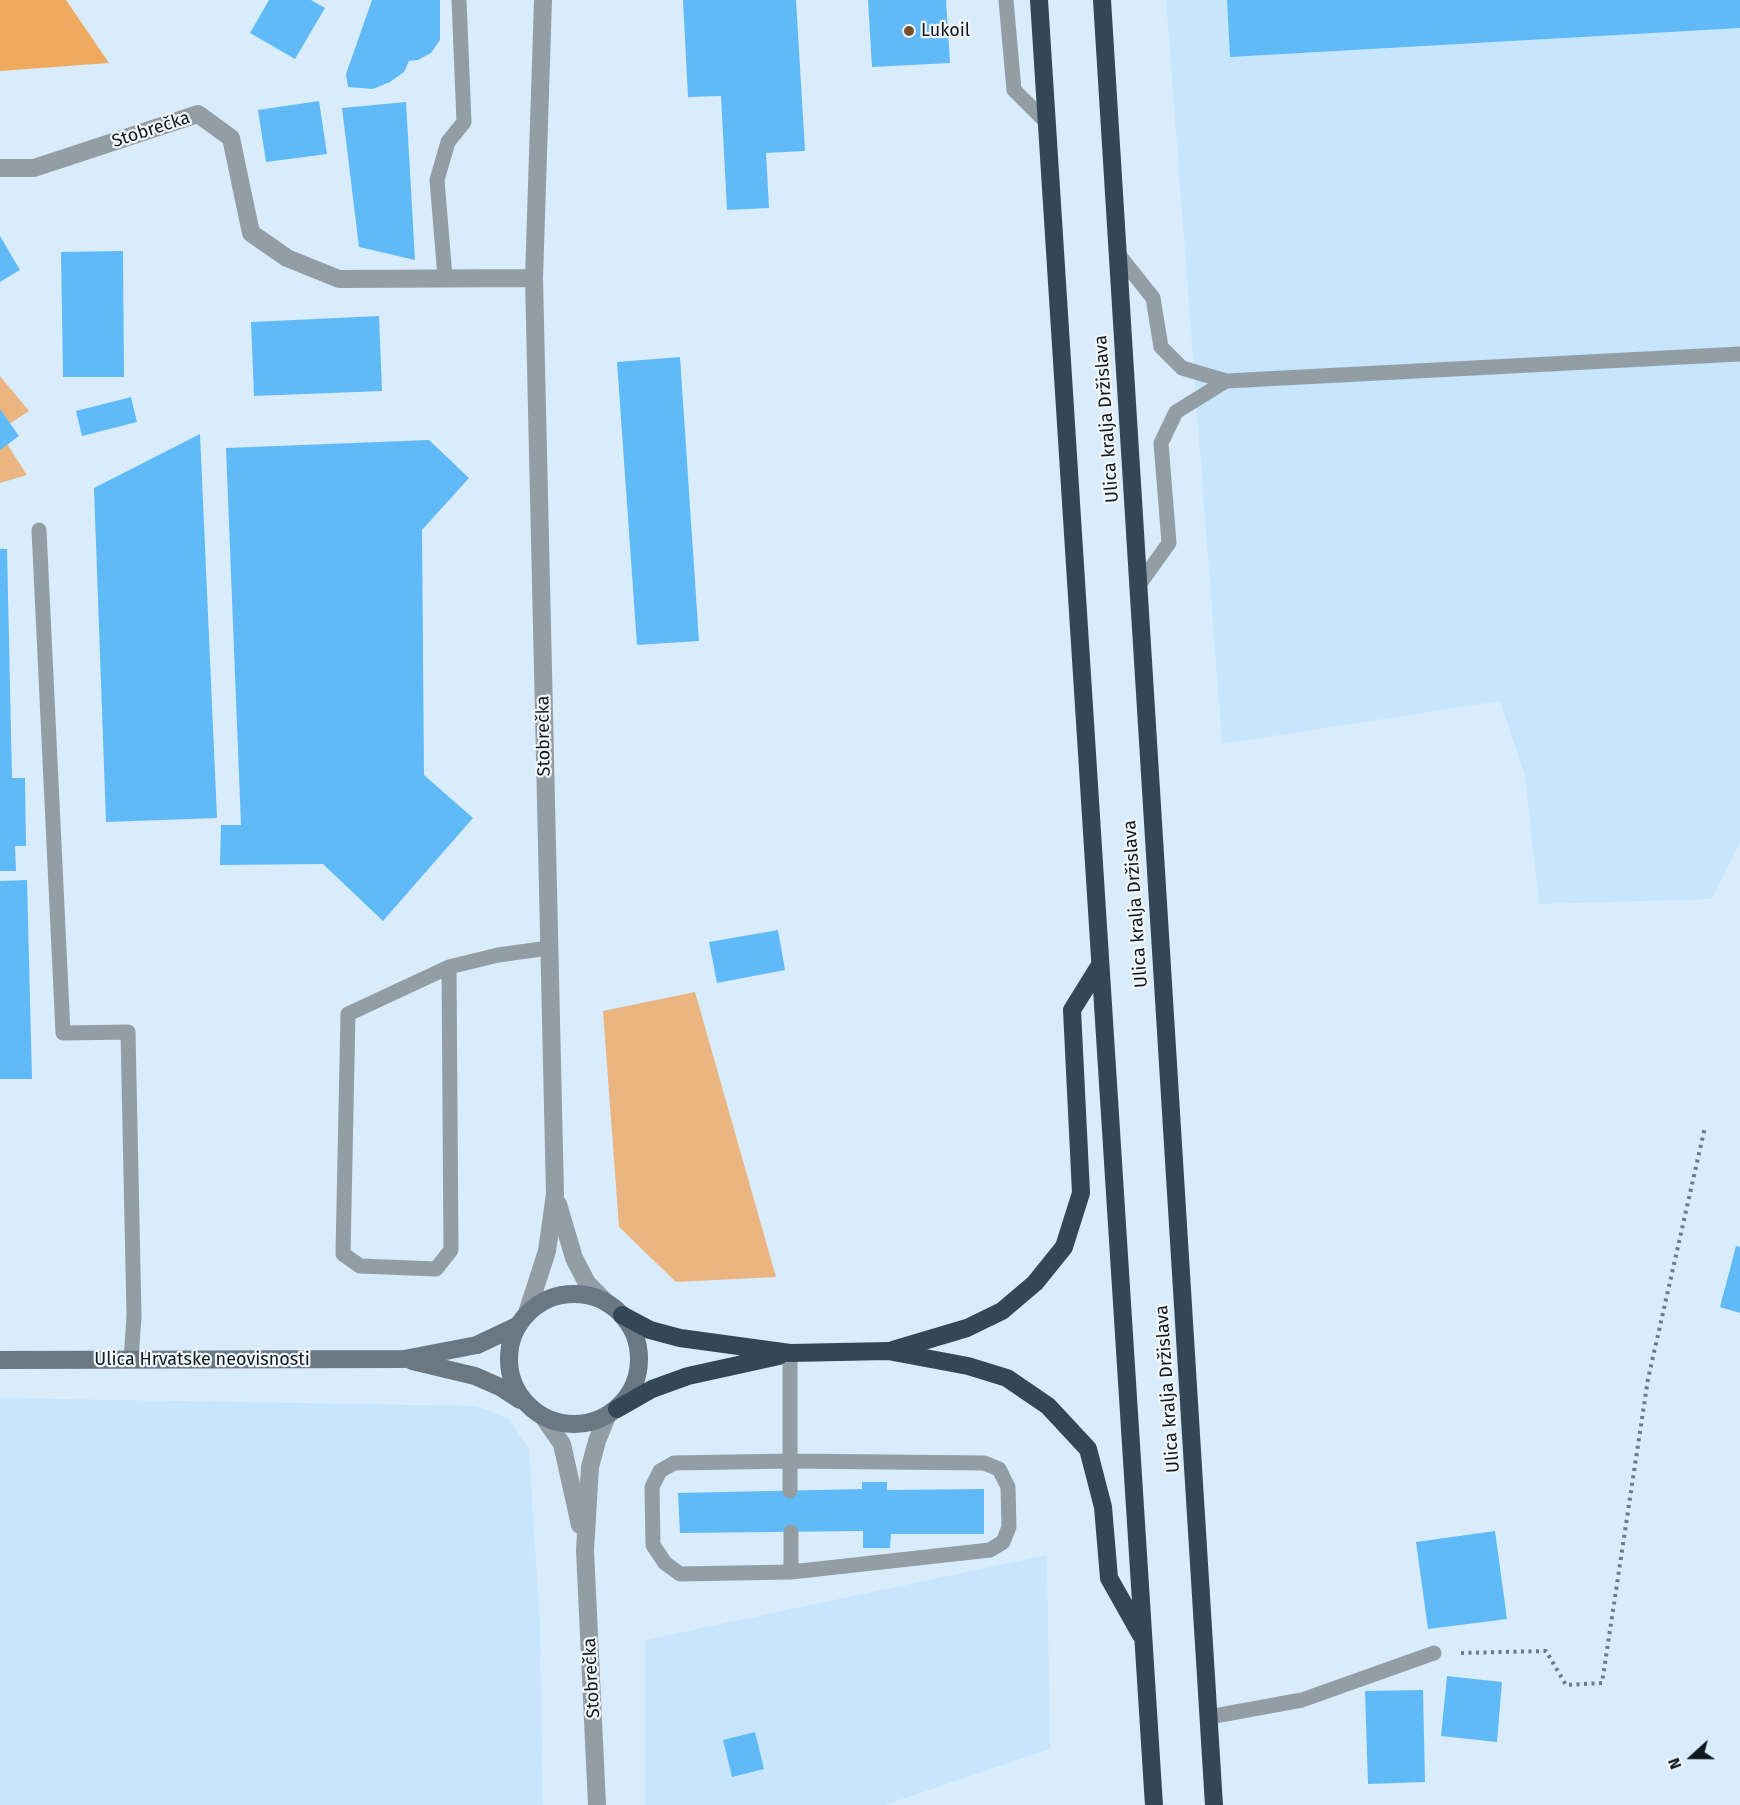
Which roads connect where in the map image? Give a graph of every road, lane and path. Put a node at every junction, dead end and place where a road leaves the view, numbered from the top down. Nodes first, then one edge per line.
1 (459, 0) edge
2 (543, 0) edge
3 (1006, 0) edge
4 (1039, 0) edge
5 (1102, 0) edge
6 (1047, 123) junction
7 (0, 168) edge
8 (1118, 255) junction
9 (445, 277) junction
10 (534, 278) junction
11 (1740, 354) edge
12 (1226, 381) junction
13 (39, 530) dead end
14 (1139, 585) junction
15 (549, 948) junction
16 (1100, 965) junction
17 (449, 967) junction
18 (1705, 1127) dead end
19 (555, 1194) junction
20 (607, 1303) junction
21 (622, 1315) junction
22 (522, 1319) junction
23 (888, 1351) junction
24 (790, 1353) junction
25 (404, 1359) junction
26 (0, 1360) edge
27 (131, 1360) junction
28 (527, 1405) junction
29 (612, 1412) junction
30 (544, 1418) junction
31 (790, 1461) junction
32 (790, 1491) dead end
33 (791, 1532) dead end
34 (585, 1550) junction
35 (791, 1572) junction
36 (1143, 1639) junction
37 (1434, 1653) joint
38 (1209, 1717) junction
39 (597, 1805) edge
40 (1154, 1805) edge
41 (1214, 1805) edge

1 - 9 lane
2 - 10 street, Stobrečka
3 - 6 lane
4 - 6 highway
5 - 8 highway, Ulica kralja Držislava
6 - 16 highway
7 - 9 street, Stobrečka
8 - 12 lane
8 - 14 highway, Ulica kralja Držislava
9 - 10 street, Stobrečka
10 - 15 street, Stobrečka
11 - 12 lane
12 - 14 lane
13 - 27 lane
14 - 38 highway, Ulica kralja Držislava
15 - 17 lane
15 - 19 street, Stobrečka
16 - 23 highway
16 - 36 highway
17 - 17 lane
18 - 37 path
19 - 20 street, Stobrečka
19 - 22 street, Stobrečka
20 - 21 street
20 - 22 street
21 - 24 highway
21 - 29 street
22 - 25 street, Ulica Hrvatske neovisnosti
22 - 28 street
23 - 24 highway
23 - 36 highway
24 - 29 highway
24 - 31 lane
25 - 27 street, Ulica Hrvatske neovisnosti
25 - 28 street, Ulica Hrvatske neovisnosti
26 - 27 street, Ulica Hrvatske neovisnosti
28 - 30 street
29 - 30 street
29 - 34 street, Stobrečka
30 - 34 street, Stobrečka
31 - 32 lane
31 - 35 lane
31 - 35 lane
33 - 35 lane
34 - 39 street, Stobrečka
36 - 40 highway
37 - 38 lane
38 - 41 highway, Ulica kralja Držislava

